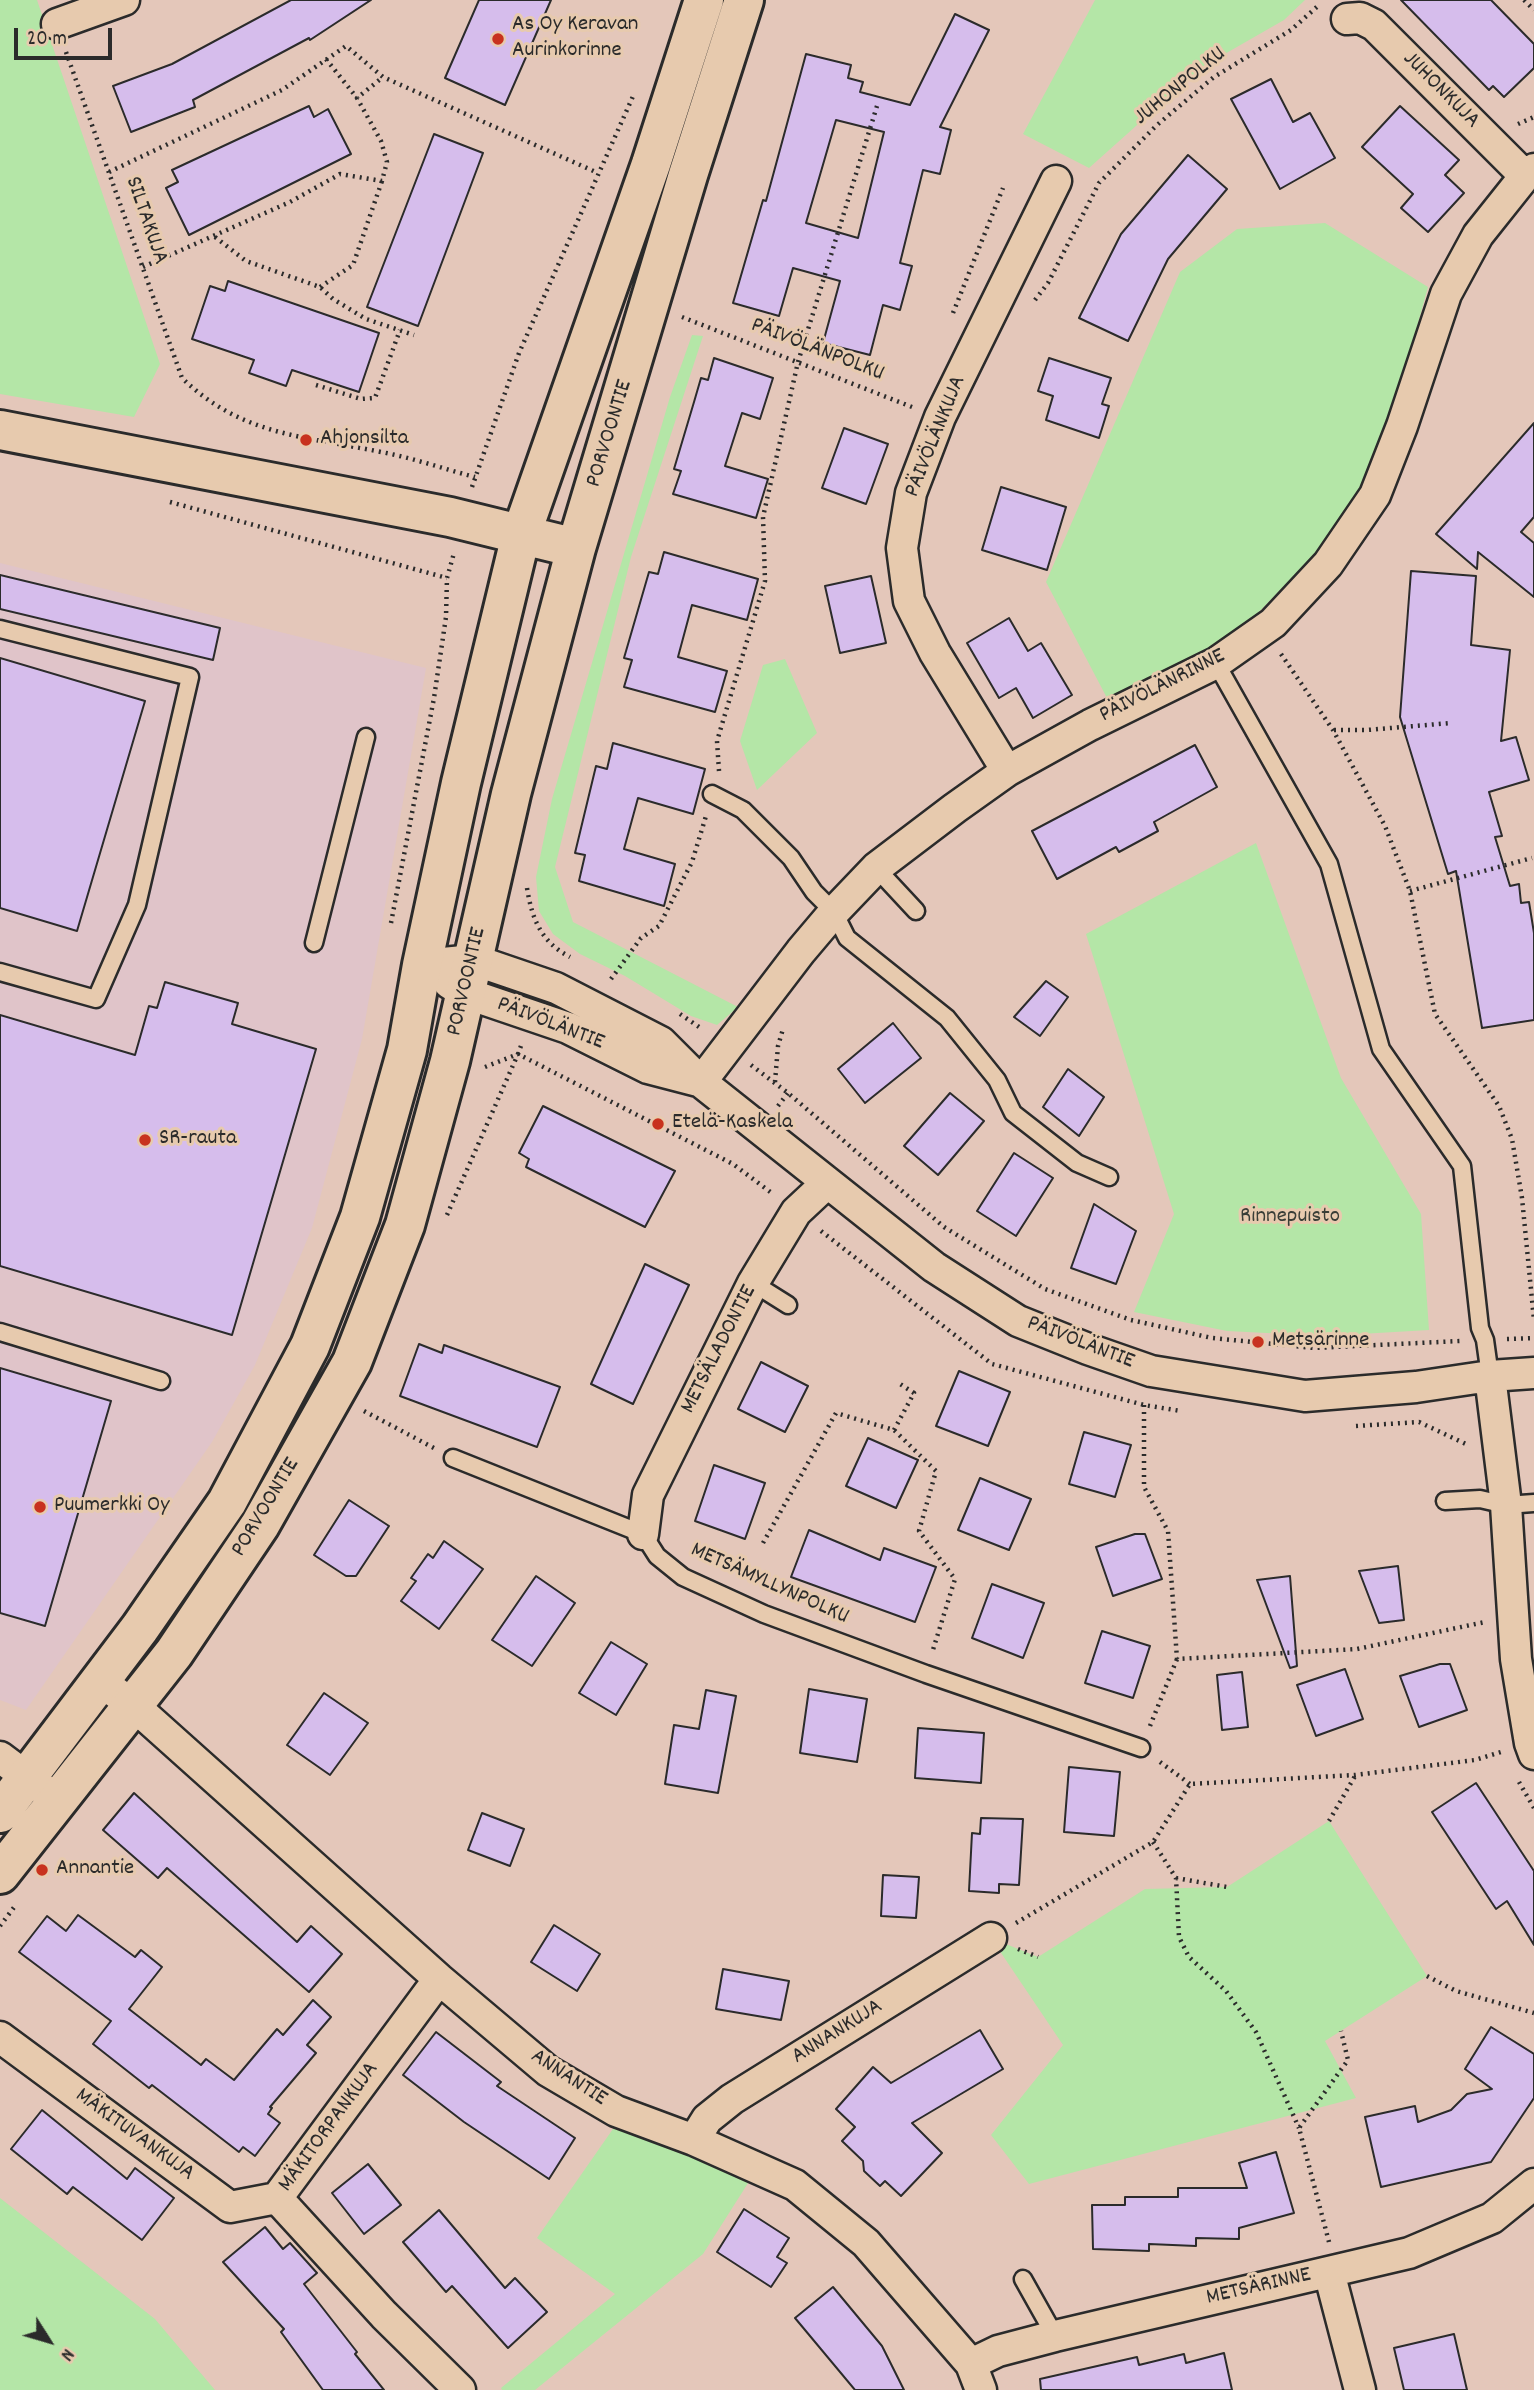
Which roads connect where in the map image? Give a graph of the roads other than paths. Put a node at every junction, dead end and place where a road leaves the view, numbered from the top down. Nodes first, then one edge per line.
1 (124, 0) edge
2 (704, 0) edge
3 (744, 0) edge
4 (1347, 19) dead end
5 (57, 24) road end
6 (1530, 173) edge
7 (1056, 181) dead end
8 (6, 431) edge
9 (521, 535) junction
10 (576, 548) junction
11 (0, 629) edge
12 (1216, 663) junction
13 (366, 737) dead end
14 (1007, 771) junction
15 (712, 794) road end
16 (876, 868) junction
17 (916, 911) dead end
18 (834, 912) junction
19 (314, 943) dead end
20 (422, 965) junction
21 (0, 972) edge
22 (470, 976) junction
23 (701, 1082) junction
24 (1109, 1177) dead end
25 (827, 1183) junction
26 (753, 1283) junction
27 (788, 1305) dead end
28 (0, 1332) edge
29 (1534, 1373) edge
30 (1490, 1376) junction
31 (161, 1381) dead end
32 (453, 1458) road end
33 (1445, 1501) dead end
34 (1520, 1504) edge
35 (643, 1534) junction
36 (100, 1681) junction
37 (133, 1705) junction
38 (1141, 1748) road end
39 (1534, 1754) edge
40 (13, 1767) edge
41 (58, 1801) junction
42 (0, 1813) edge
43 (0, 1874) edge
44 (991, 1938) road end
45 (439, 1979) junction
46 (0, 2037) edge
47 (694, 2140) junction
48 (1534, 2184) edge
49 (277, 2198) junction
50 (1329, 2259) junction
51 (1023, 2278) dead end
52 (1055, 2336) junction
53 (976, 2377) edge
54 (460, 2390) edge
55 (1360, 2390) edge

1 - 5 street
2 - 9 street, PORVOONTIE
3 - 10 street, PORVOONTIE
4 - 6 street, JUHONKUJA
6 - 12 street, PÄIVÖLÄNRINNE
7 - 14 street, PÄIVÖLÄNKUJA
8 - 9 street
9 - 10 street
9 - 20 street, PORVOONTIE
10 - 22 street, PORVOONTIE
11 - 21 lane
12 - 14 street, PÄIVÖLÄNRINNE
12 - 30 lane
13 - 19 lane
14 - 16 street, PÄIVÖLÄNRINNE
15 - 18 lane
16 - 17 lane
16 - 18 street, PÄIVÖLÄNRINNE
18 - 23 street, PÄIVÖLÄNRINNE
18 - 24 lane
20 - 22 street, PÄIVÖLÄNTIE
20 - 36 street, PORVOONTIE
22 - 23 street, PÄIVÖLÄNTIE
22 - 37 street, PORVOONTIE
23 - 25 street, PÄIVÖLÄNTIE
25 - 26 street, METSÄLADONTIE
25 - 30 street, PÄIVÖLÄNTIE
26 - 27 lane
26 - 35 street, METSÄLADONTIE
28 - 31 lane
29 - 30 street, PÄIVÖLÄNTIE
30 - 34 street
32 - 35 lane
33 - 34 lane
34 - 39 street
35 - 38 lane, METSÄMYLLYNPOLKU
36 - 37 street, ANNANTIE
36 - 40 street, PORVOONTIE
37 - 41 street, PORVOONTIE
37 - 45 street, ANNANTIE
40 - 41 street
40 - 42 street, PORVOONTIE
41 - 43 street, PORVOONTIE
44 - 47 street, ANNANKUJA
45 - 47 street, ANNANTIE
45 - 49 street, MÄKITORPANKUJA
46 - 49 street, MÄKITUVANKUJA
47 - 53 street, ANNANTIE
48 - 50 street, METSÄRINNE
49 - 54 street, MÄKITORPANKUJA
50 - 52 street, METSÄRINNE
50 - 55 street
51 - 52 lane
52 - 53 street, METSÄRINNE

